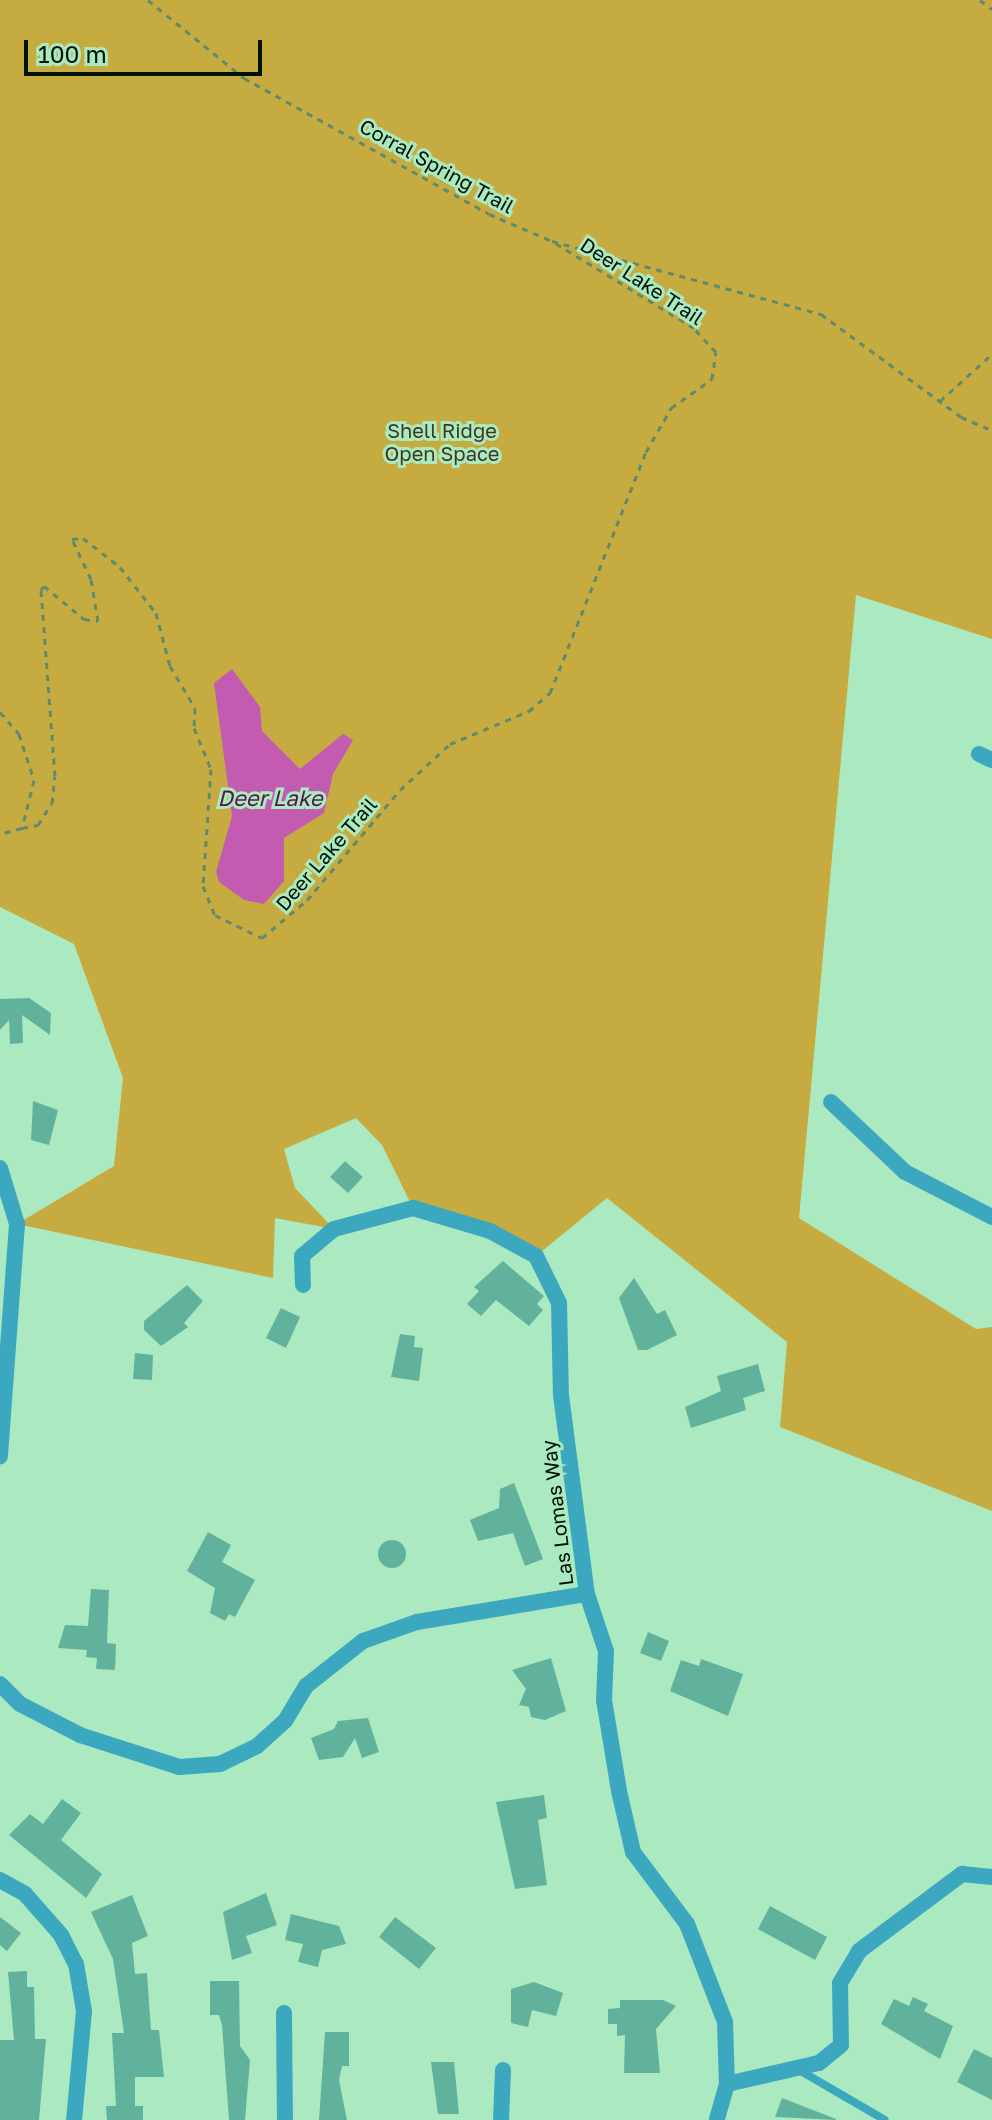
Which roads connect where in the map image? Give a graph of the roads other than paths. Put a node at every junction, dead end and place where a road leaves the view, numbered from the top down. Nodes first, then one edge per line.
1 (831, 1102) dead end
2 (0, 1168) edge
3 (992, 1217) edge
4 (303, 1285) dead end
5 (0, 1456) edge
6 (587, 1594) junction
7 (0, 1684) edge
8 (992, 1877) edge
9 (0, 1880) edge
10 (284, 2013) dead end
11 (798, 2069) junction
12 (503, 2070) dead end
13 (727, 2084) junction
14 (74, 2120) edge
15 (285, 2120) edge
16 (501, 2120) edge
17 (717, 2120) edge
18 (885, 2120) edge

1 - 3 street
2 - 5 street
4 - 6 street, Las Lomas Way
6 - 7 street
6 - 13 street, Las Lomas Way
8 - 11 street
9 - 14 street
10 - 15 street
11 - 13 street
11 - 18 lane
12 - 16 street
13 - 17 street, Las Lomas Way

